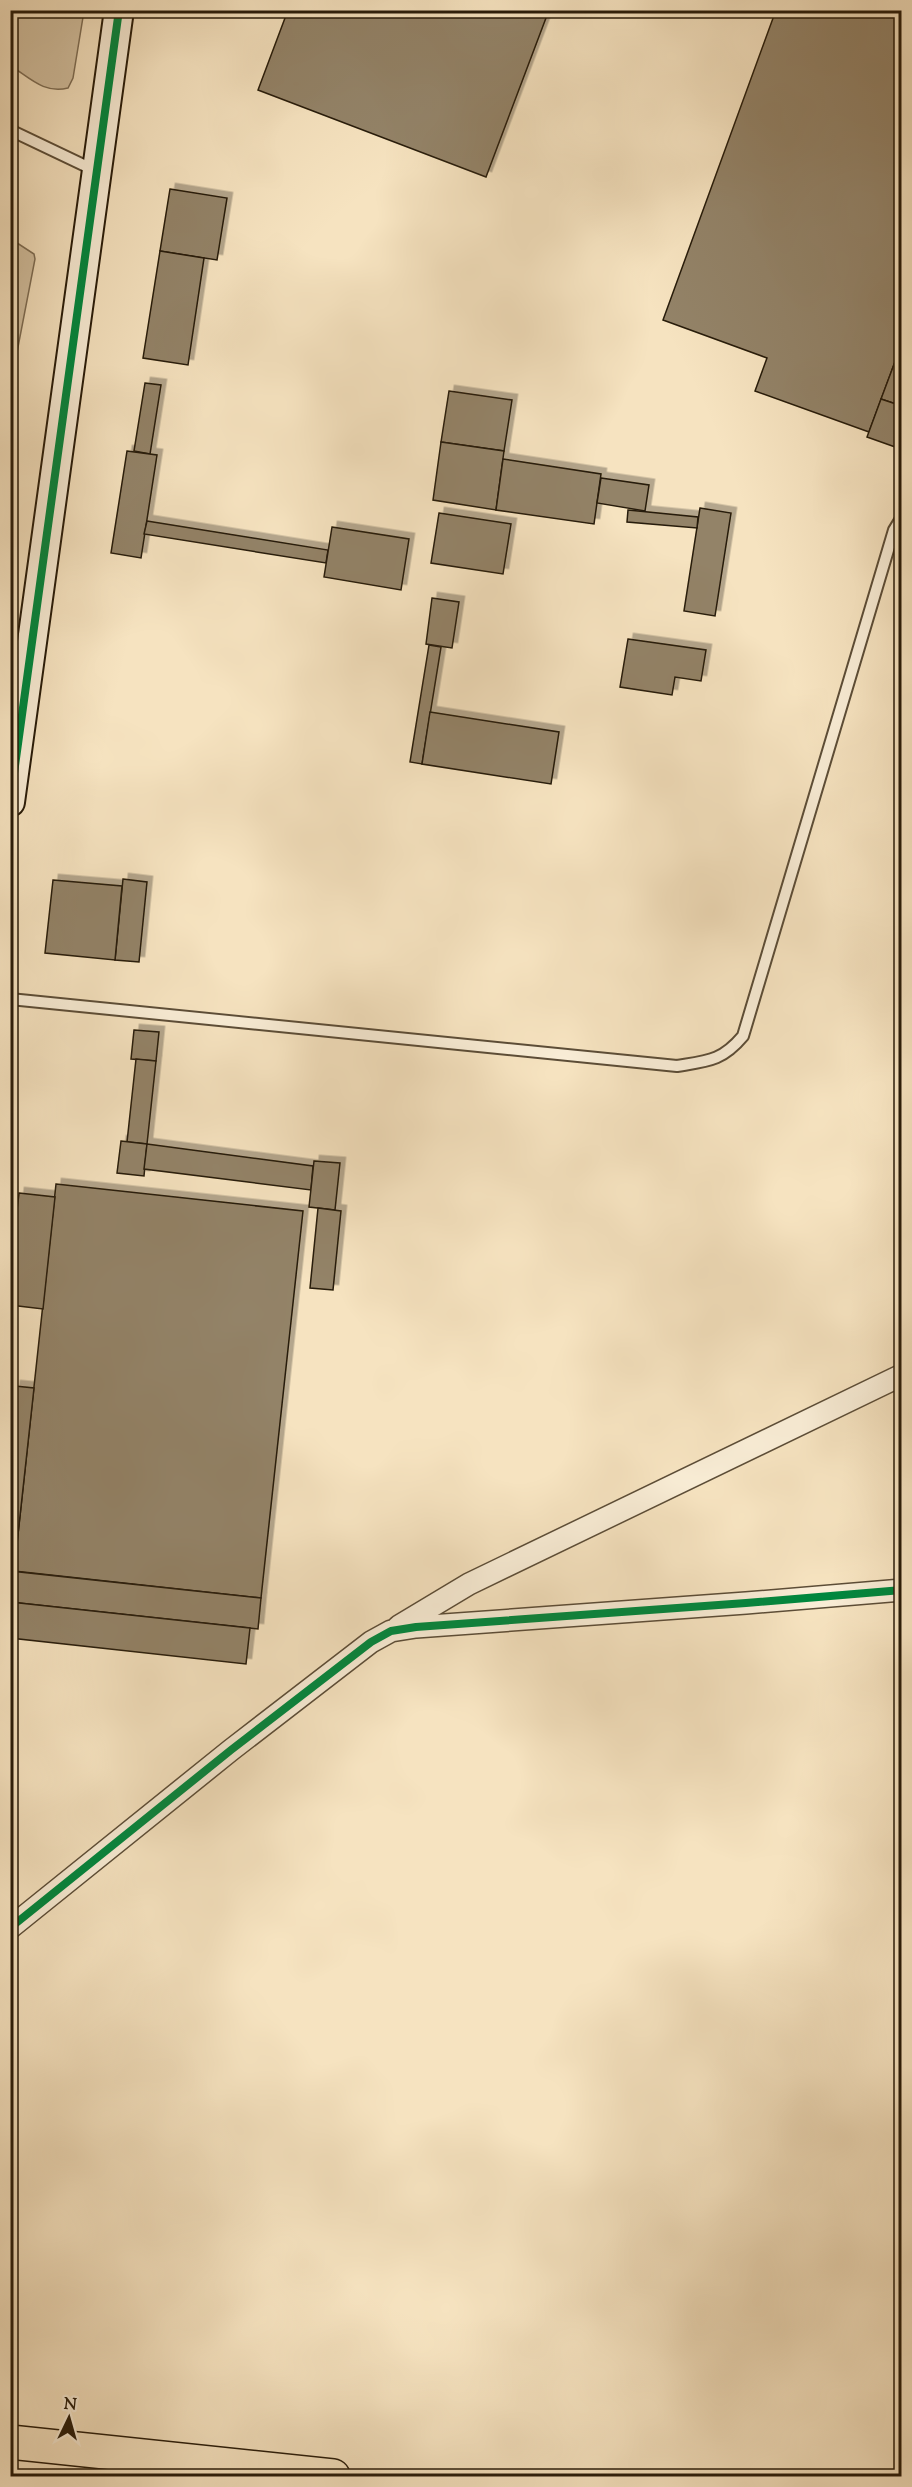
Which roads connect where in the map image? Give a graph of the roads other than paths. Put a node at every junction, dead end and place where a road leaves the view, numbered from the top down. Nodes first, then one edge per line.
1 (119, 10) edge
2 (10, 130) edge
3 (97, 171) junction
4 (902, 517) edge
5 (10, 802) edge
6 (10, 999) edge
7 (902, 1375) edge
8 (902, 1590) edge
9 (391, 1631) junction
10 (10, 1928) edge
11 (10, 2442) edge
12 (333, 2476) edge

1 - 3 street
2 - 3 lane
3 - 5 street
4 - 6 lane
7 - 9 street
8 - 9 street
9 - 10 street
11 - 12 main road

